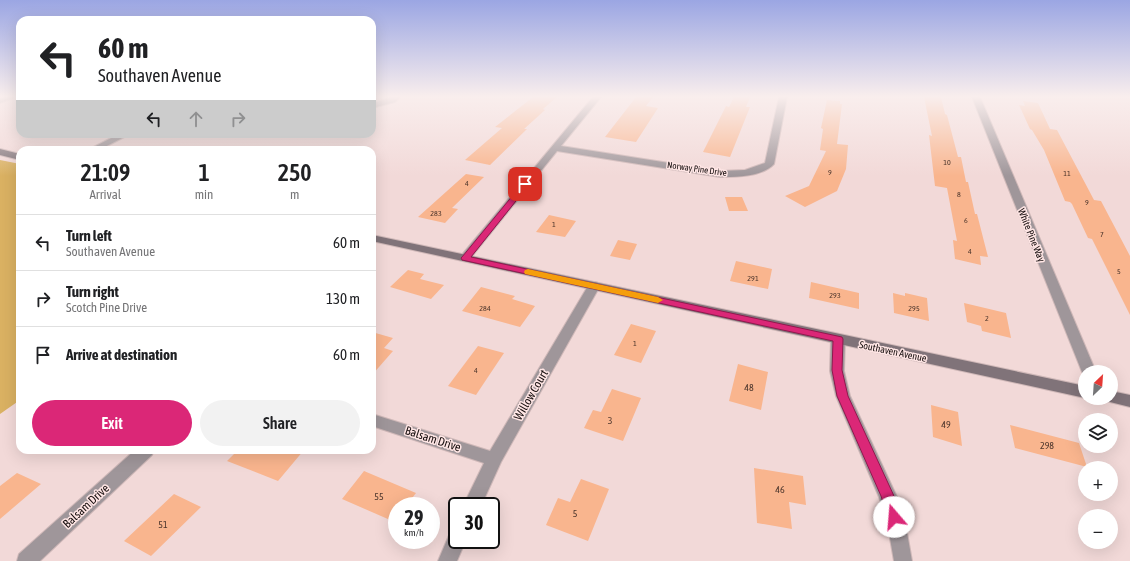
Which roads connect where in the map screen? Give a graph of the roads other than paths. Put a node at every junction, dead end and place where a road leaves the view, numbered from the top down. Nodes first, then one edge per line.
1 (576, 123) edge
2 (778, 123) edge
3 (987, 123) edge
4 (118, 138) edge
5 (100, 146) edge
6 (556, 148) junction
7 (0, 152) edge
8 (16, 156) edge
9 (376, 239) edge
10 (465, 258) junction
11 (594, 286) junction
12 (838, 339) junction
13 (1086, 365) edge
14 (1078, 390) edge
15 (1118, 399) edge
16 (1130, 402) edge
17 (376, 421) edge
18 (142, 454) edge
19 (494, 459) junction
20 (476, 497) edge
21 (452, 549) edge
22 (26, 561) edge
23 (447, 561) edge
24 (903, 561) edge

1 - 6 street
2 - 6 street, Norway Pine Drive
3 - 13 street, White Pine Way
4 - 5 street
6 - 10 street
7 - 8 street
9 - 10 street, Southaven Avenue
10 - 11 street, Southaven Avenue
11 - 12 street, Southaven Avenue
11 - 19 street, Willow Court
12 - 14 street, Southaven Avenue
12 - 24 street
15 - 16 street
17 - 19 street, Balsam Drive
18 - 22 street, Balsam Drive
19 - 20 street, Willow Court
21 - 23 street

